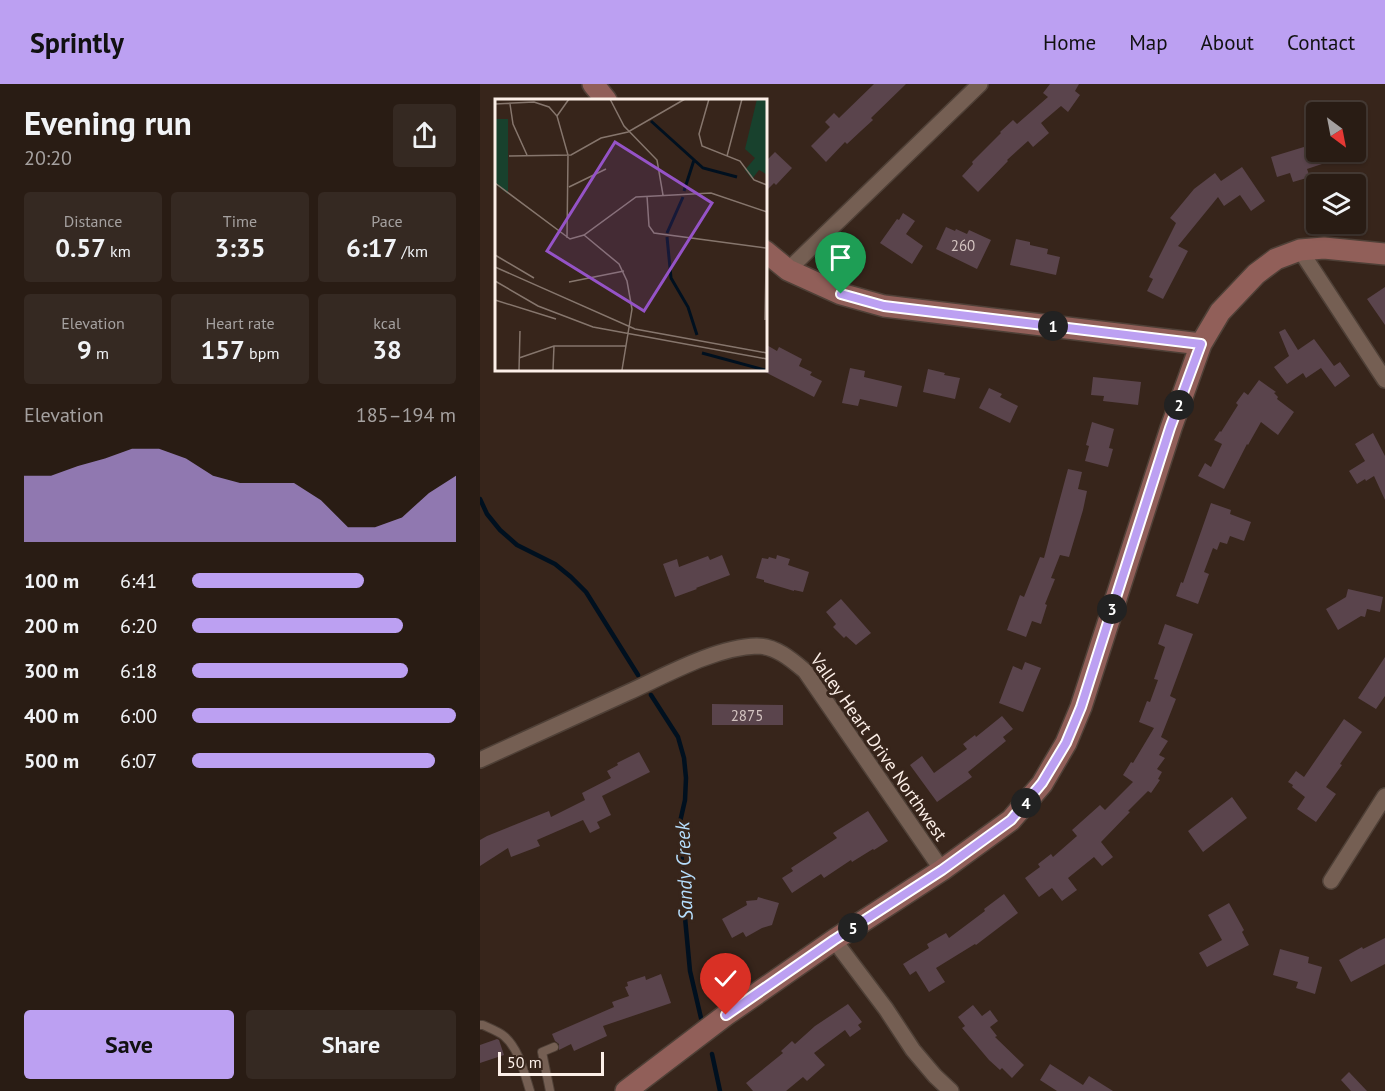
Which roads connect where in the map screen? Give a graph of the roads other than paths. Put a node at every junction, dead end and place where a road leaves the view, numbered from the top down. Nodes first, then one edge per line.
1 (593, 84) edge
2 (980, 84) edge
3 (605, 99) edge
4 (1300, 250) junction
5 (766, 252) edge
6 (1385, 254) edge
7 (788, 270) junction
8 (1201, 344) junction
9 (1385, 380) edge
10 (480, 760) edge
11 (1385, 796) edge
12 (942, 870) junction
13 (1331, 881) dead end
14 (834, 940) junction
15 (480, 1025) edge
16 (554, 1047) dead end
17 (530, 1091) edge
18 (550, 1091) edge
19 (626, 1091) edge
20 (951, 1091) edge

1 - 3 main road
2 - 7 street
4 - 6 main road
4 - 8 main road
4 - 9 street
5 - 7 main road
7 - 8 main road
8 - 12 main road
10 - 12 street, Valley Heart Drive Northwest
11 - 13 street
12 - 14 main road
14 - 19 main road
14 - 20 street
15 - 17 lane
16 - 18 lane

